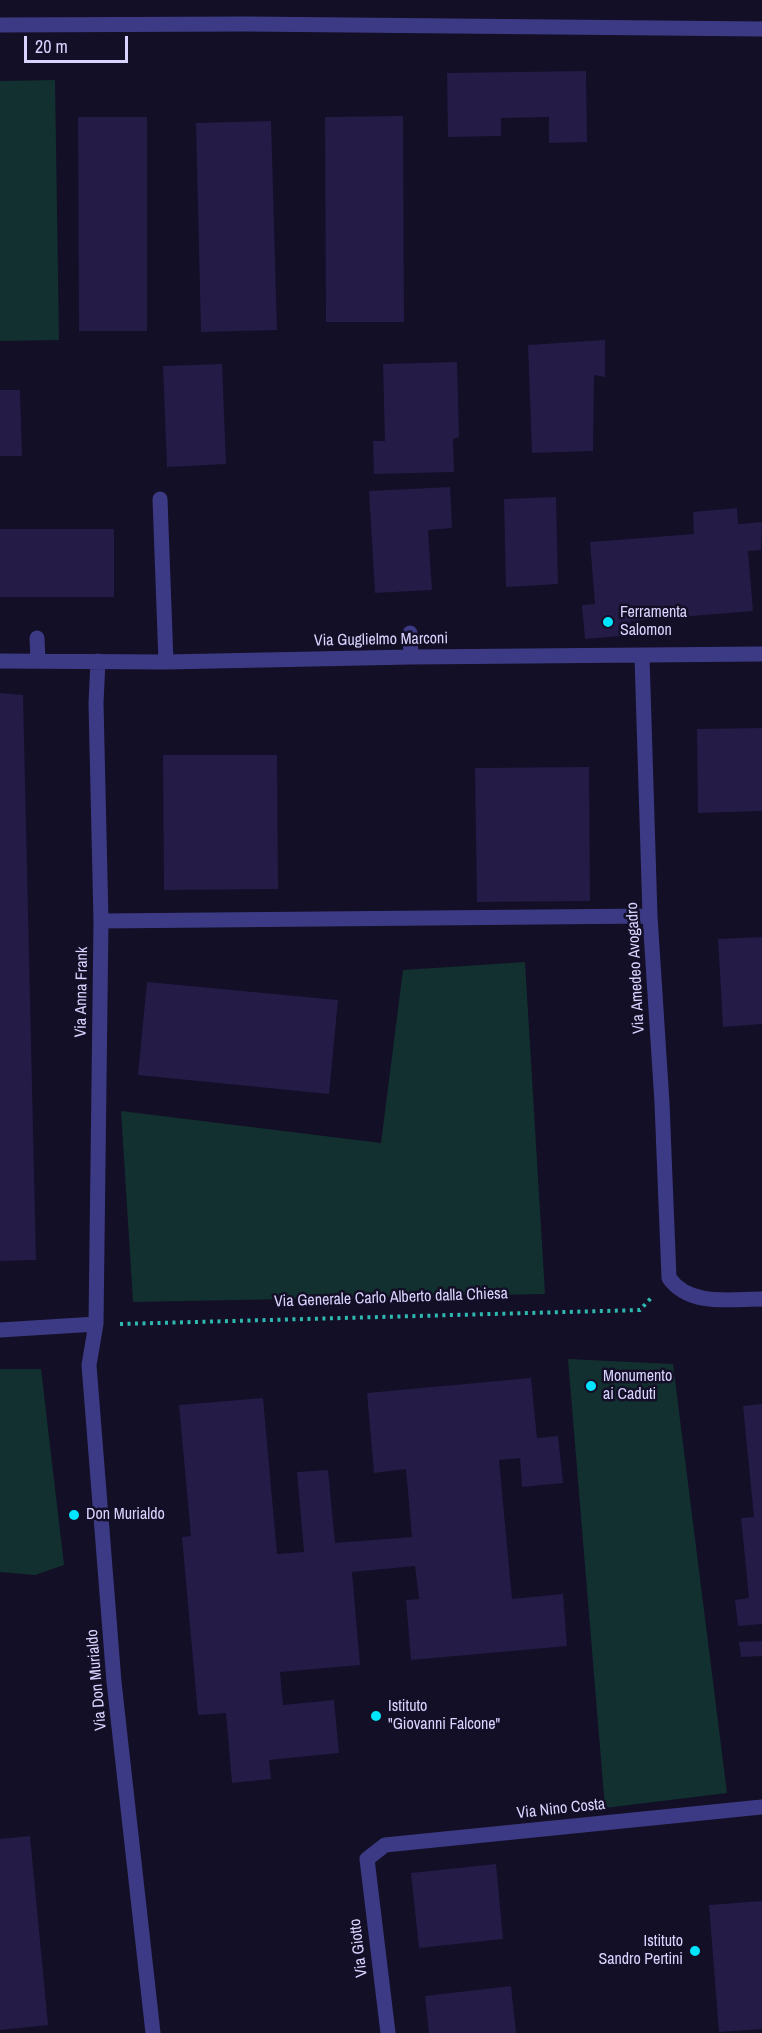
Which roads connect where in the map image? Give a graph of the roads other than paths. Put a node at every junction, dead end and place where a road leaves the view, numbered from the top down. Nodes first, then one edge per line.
1 (0, 25) edge
2 (762, 29) edge
3 (160, 499) dead end
4 (410, 633) dead end
5 (37, 638) dead end
6 (762, 654) edge
7 (642, 656) junction
8 (411, 657) junction
9 (0, 661) edge
10 (38, 661) junction
11 (99, 661) junction
12 (166, 662) junction
13 (650, 916) junction
14 (101, 921) junction
15 (762, 1299) edge
16 (96, 1324) junction
17 (0, 1330) edge
18 (762, 1808) edge
19 (367, 1858) joint
20 (153, 2033) edge
21 (388, 2033) edge

1 - 2 street
3 - 12 street
4 - 8 street
5 - 10 street
6 - 7 street, Via Guglielmo Marconi
7 - 8 street, Via Guglielmo Marconi
7 - 13 street, Via Amedeo Avogadro
8 - 12 street, Via Guglielmo Marconi
9 - 10 street, Via Guglielmo Marconi
10 - 11 street, Via Guglielmo Marconi
11 - 12 street, Via Guglielmo Marconi
11 - 14 street, Via Anna Frank
13 - 14 street
13 - 15 street, Via Amedeo Avogadro
14 - 16 street, Via Anna Frank
16 - 17 street
16 - 20 street, Via Don Murialdo
18 - 19 street, Via Nino Costa
19 - 21 street, Via Giotto

